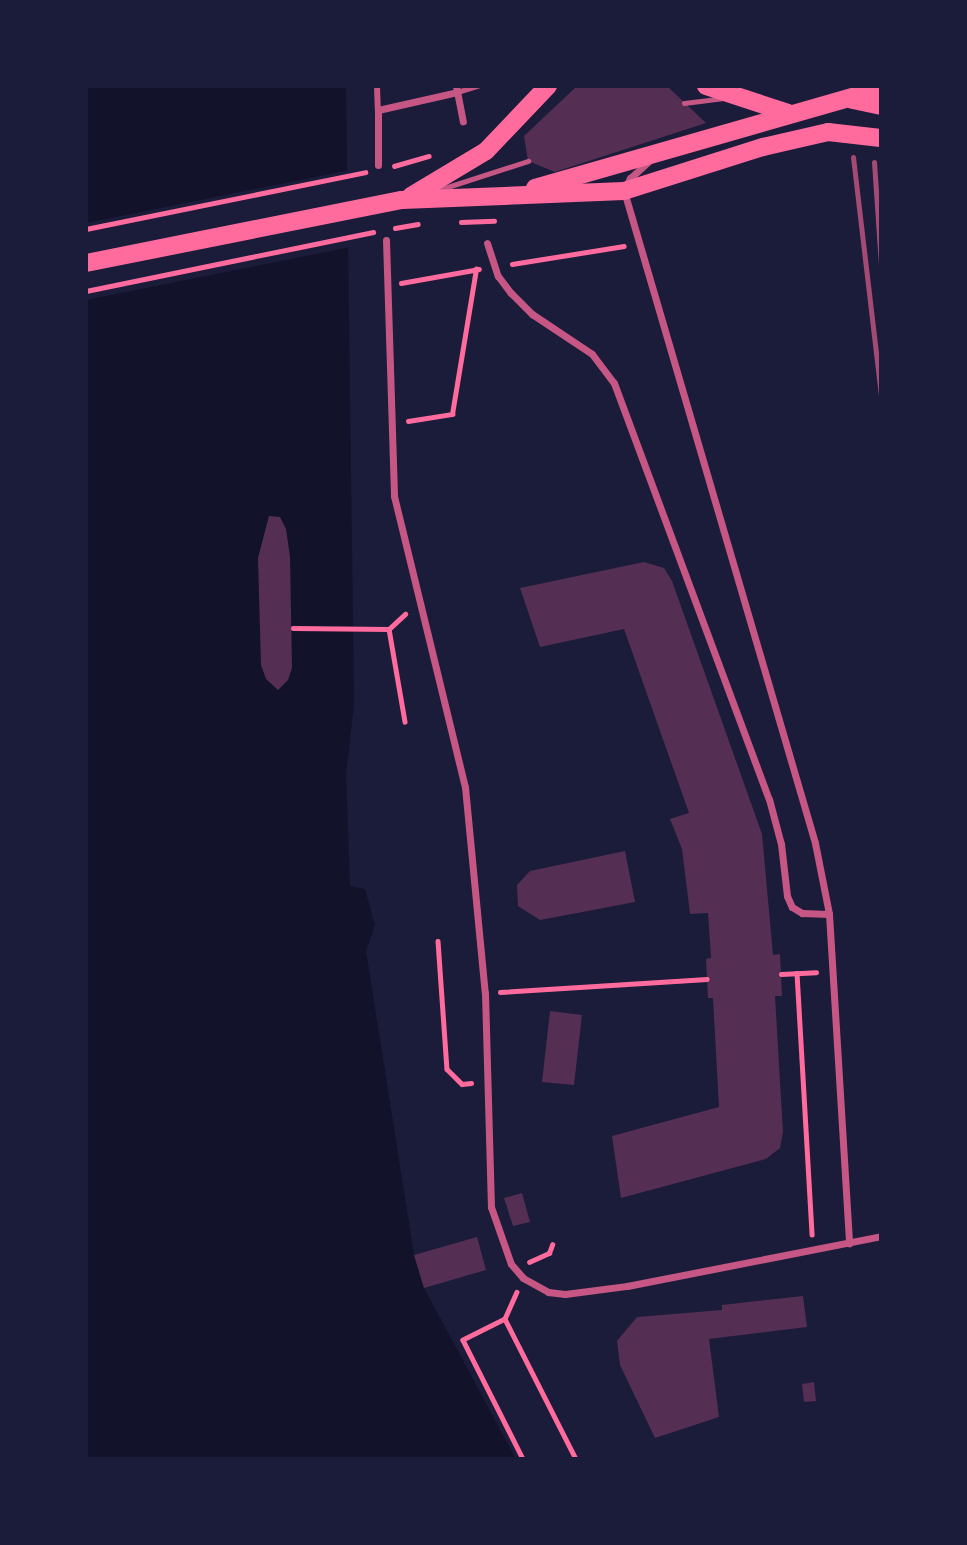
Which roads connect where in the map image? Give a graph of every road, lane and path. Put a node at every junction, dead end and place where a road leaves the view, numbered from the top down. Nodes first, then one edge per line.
1 (377, 86) edge
2 (477, 86) edge
3 (548, 86) edge
4 (706, 86) edge
5 (457, 89) edge
6 (881, 89) edge
7 (730, 97) junction
8 (853, 100) junction
9 (684, 103) dead end
10 (881, 106) edge
11 (378, 110) junction
12 (763, 114) junction
13 (463, 121) dead end
14 (881, 138) edge
15 (662, 151) junction
16 (528, 161) dead end
17 (400, 165) dead end
18 (379, 167) junction
19 (624, 191) junction
20 (503, 195) junction
21 (402, 200) junction
22 (410, 225) dead end
23 (86, 229) edge
24 (386, 240) dead end
25 (487, 243) dead end
26 (640, 244) junction
27 (86, 263) edge
28 (521, 263) dead end
29 (495, 265) junction
30 (476, 269) junction
31 (390, 285) junction
32 (86, 291) edge
33 (393, 423) junction
34 (420, 601) junction
35 (293, 628) dead end
36 (389, 629) junction
37 (405, 722) dead end
38 (829, 914) junction
39 (438, 940) dead end
40 (835, 972) junction
41 (797, 973) junction
42 (780, 974) dead end
43 (707, 979) dead end
44 (485, 993) junction
45 (486, 1082) junction
46 (881, 1236) edge
47 (849, 1242) junction
48 (552, 1245) dead end
49 (813, 1250) junction
50 (514, 1268) junction
51 (523, 1278) junction
52 (505, 1320) junction
53 (523, 1459) edge
54 (576, 1459) edge

1 - 11 street
2 - 5 lane
3 - 21 main road
4 - 7 main road
5 - 11 street
5 - 13 street
6 - 8 main road
7 - 9 lane
7 - 12 main road
8 - 10 main road
8 - 12 main road
11 - 18 street
12 - 15 main road
14 - 19 main road
15 - 19 street
15 - 20 main road
16 - 21 lane
17 - 18 path
18 - 23 path
19 - 20 main road
19 - 26 street
20 - 21 main road
21 - 27 main road
22 - 32 path
24 - 31 street
25 - 29 street
26 - 28 path
26 - 38 street
29 - 30 path
29 - 38 street
30 - 31 path
30 - 33 path
31 - 33 street
33 - 34 street
34 - 36 path
34 - 44 street
35 - 36 path
36 - 37 path
38 - 40 street
39 - 45 path
40 - 41 path
40 - 47 street
41 - 42 path
41 - 49 path
43 - 44 path
44 - 45 street
45 - 50 street
46 - 47 street
47 - 49 street
48 - 50 path
49 - 51 street
50 - 51 street
51 - 52 path
52 - 53 path
52 - 54 path

